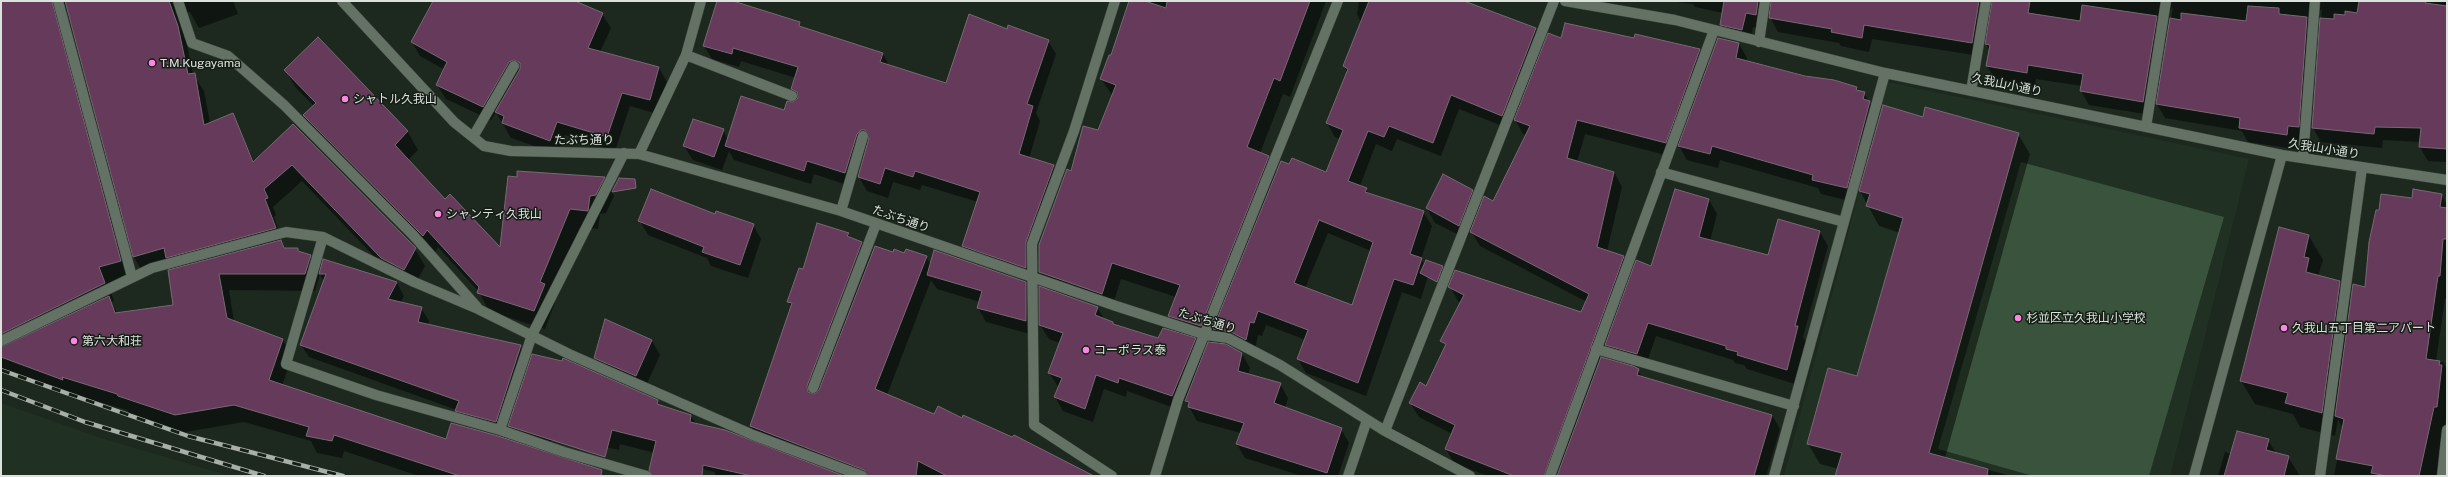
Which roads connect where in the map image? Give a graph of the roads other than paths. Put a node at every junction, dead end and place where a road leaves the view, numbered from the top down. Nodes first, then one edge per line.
1 (58, 1) edge
2 (178, 1) edge
3 (342, 1) edge
4 (701, 1) edge
5 (1115, 1) edge
6 (1338, 1) edge
7 (1554, 1) edge
8 (1565, 1) edge
9 (1765, 1) edge
10 (1986, 1) edge
11 (2166, 1) edge
12 (2315, 1) edge
13 (1714, 30) junction
14 (1759, 42) junction
15 (686, 55) junction
16 (514, 66) dead end
17 (1885, 74) junction
18 (1971, 91) junction
19 (792, 96) dead end
20 (2146, 127) junction
21 (863, 136) dead end
22 (473, 137) junction
23 (624, 153) junction
24 (639, 154) junction
25 (2282, 155) junction
26 (2303, 158) junction
27 (2362, 168) junction
28 (1661, 172) junction
29 (2447, 180) edge
30 (842, 211) junction
31 (1844, 222) junction
32 (876, 224) junction
33 (323, 238) junction
34 (1032, 276) junction
35 (132, 277) junction
36 (478, 309) junction
37 (532, 335) junction
38 (1206, 335) junction
39 (1, 341) edge
40 (1596, 349) junction
41 (812, 388) dead end
42 (1794, 406) junction
43 (1367, 420) junction
44 (500, 430) junction
45 (2447, 430) edge
46 (1385, 431) junction
47 (647, 476) edge
48 (862, 476) edge
49 (1112, 476) edge
50 (1155, 476) edge
51 (1348, 476) edge
52 (1470, 476) edge
53 (1550, 476) edge
54 (1774, 476) edge
55 (2194, 476) edge
56 (2320, 476) edge
57 (2442, 476) edge

1 - 35 street
2 - 36 street
3 - 22 street, たぶち通り
4 - 15 street
5 - 34 street
6 - 38 street
7 - 46 street
8 - 13 street, 久我山小通り
9 - 14 street
10 - 18 street
11 - 20 street
12 - 26 street
13 - 14 street, 久我山小通り
13 - 28 street
14 - 17 street, 久我山小通り
15 - 19 street
15 - 24 street
16 - 22 street
17 - 18 street, 久我山小通り
17 - 31 street
18 - 20 street, 久我山小通り
20 - 25 street, 久我山小通り
21 - 30 street
22 - 23 street, たぶち通り
23 - 24 street, たぶち通り
23 - 37 street
24 - 30 street, たぶち通り
25 - 26 street, 久我山小通り
25 - 55 street
26 - 27 street, 久我山小通り
27 - 29 street, 久我山小通り
27 - 56 street
28 - 31 street
28 - 40 street
30 - 32 street, たぶち通り
31 - 42 street
32 - 34 street, たぶち通り
32 - 41 street
33 - 35 street
33 - 36 street
33 - 44 street
34 - 38 street, たぶち通り
34 - 49 street
35 - 39 street
36 - 37 street
37 - 44 street
37 - 48 street
38 - 43 street, たぶち通り
38 - 50 street
40 - 42 street
40 - 53 street
42 - 54 street
43 - 46 street, たぶち通り
43 - 51 street
44 - 47 street
45 - 57 street
46 - 52 street, たぶち通り

